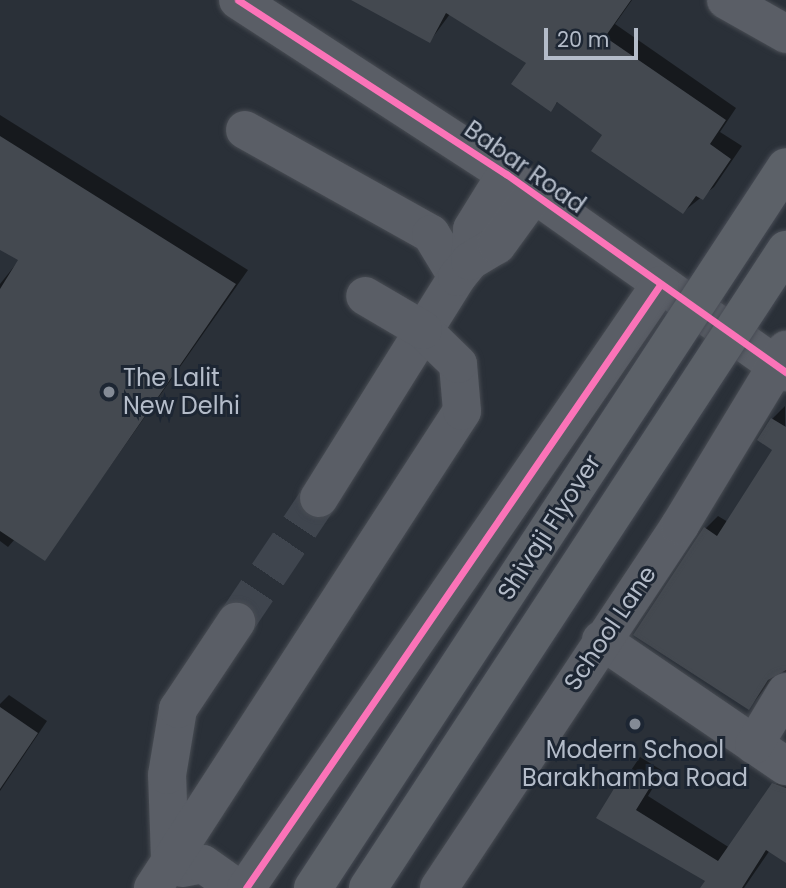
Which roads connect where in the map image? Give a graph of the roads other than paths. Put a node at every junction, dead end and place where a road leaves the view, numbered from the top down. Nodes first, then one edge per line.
1 (238, 0) edge
2 (726, 0) edge
3 (786, 34) edge
4 (245, 130) dead end
5 (786, 167) edge
6 (520, 184) junction
7 (786, 250) edge
8 (464, 269) junction
9 (660, 285) junction
10 (365, 296) dead end
11 (423, 330) junction
12 (783, 363) edge
13 (320, 498) tunnel mouth
14 (236, 622) tunnel mouth
15 (601, 640) junction
16 (786, 692) edge
17 (754, 745) junction
18 (786, 766) edge
19 (173, 876) edge
20 (237, 888) edge
21 (246, 888) edge
22 (313, 888) edge
23 (368, 888) edge
24 (439, 888) edge

1 - 6 street, Babar Road
2 - 3 street
4 - 8 street
5 - 22 main road, Shivaji Flyover, bridge
6 - 8 street
6 - 9 street, Babar Road
7 - 23 main road, Shivaji Flyover, bridge
8 - 11 street
9 - 12 street, Babar Road
9 - 21 street
10 - 11 street
11 - 13 street
11 - 19 street
12 - 15 street, School Lane
14 - 19 street
15 - 17 street
15 - 24 street, School Lane
16 - 17 street
17 - 18 street
19 - 20 street

